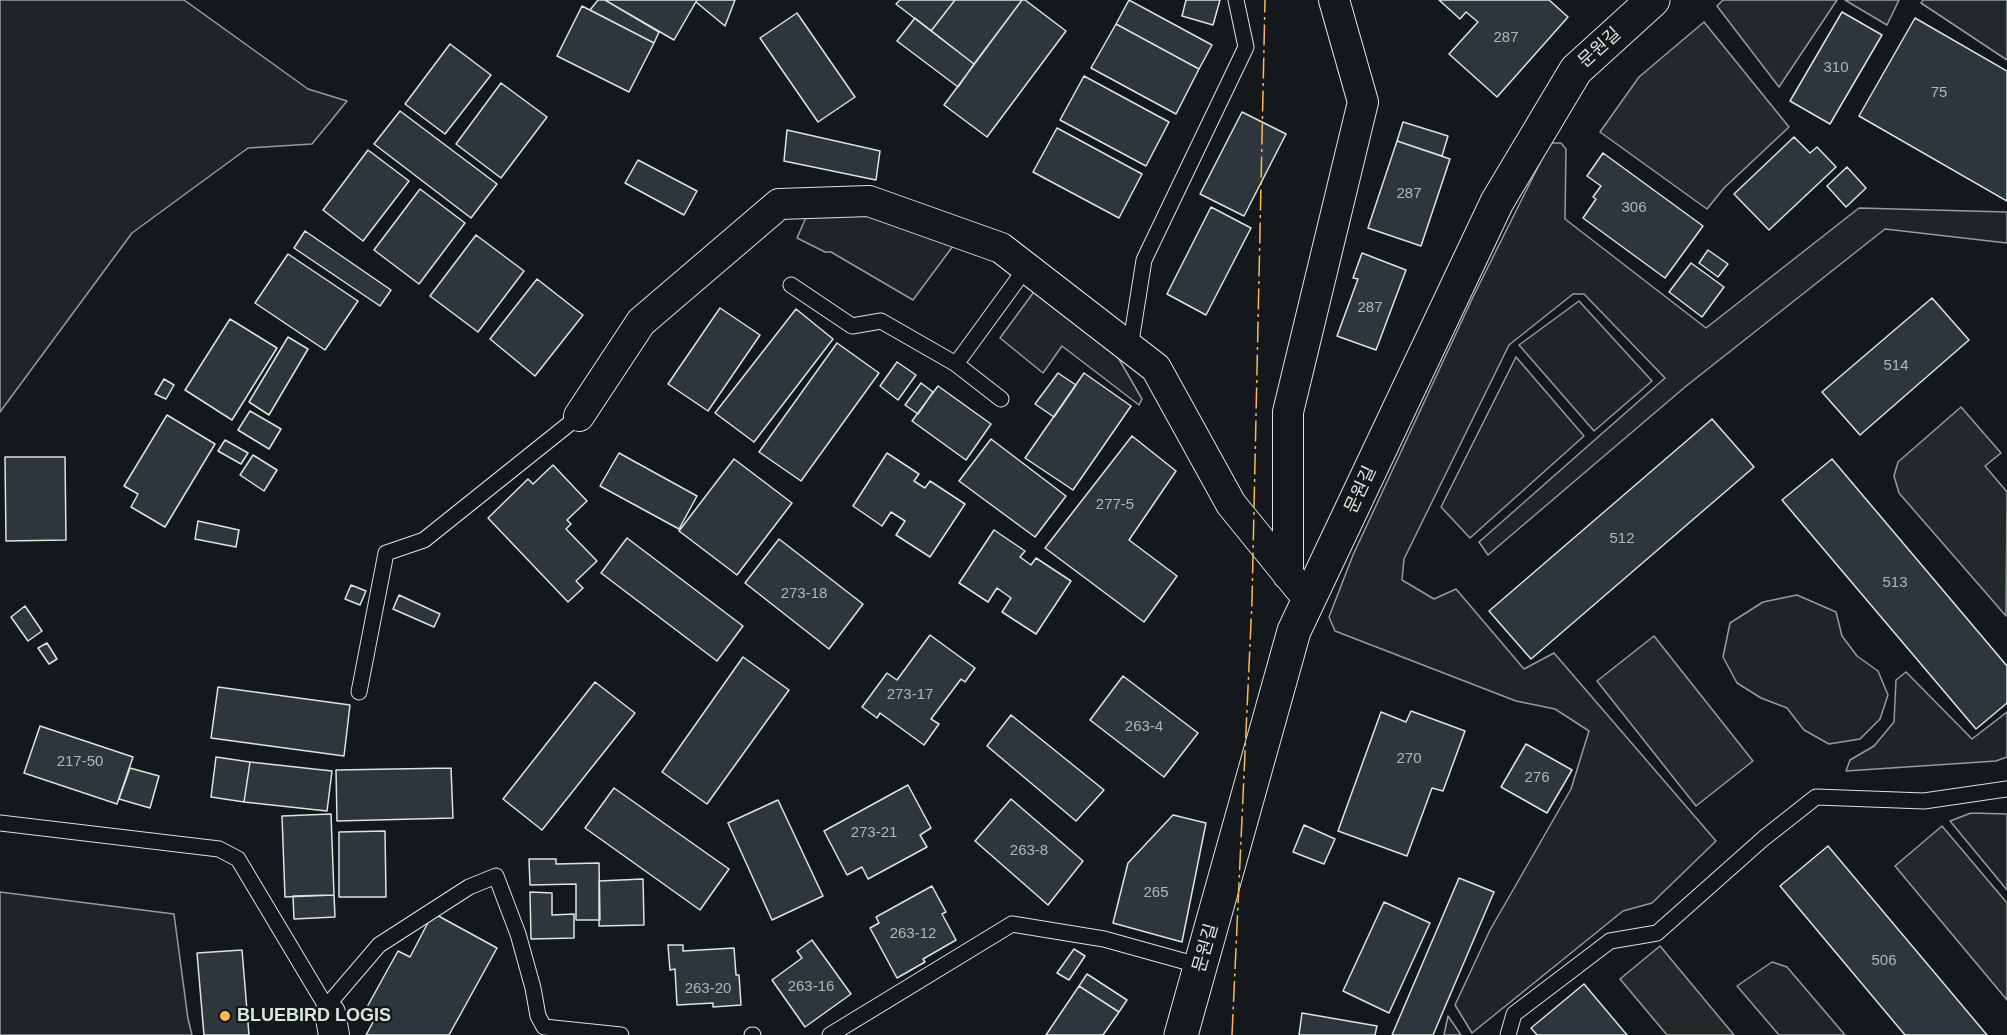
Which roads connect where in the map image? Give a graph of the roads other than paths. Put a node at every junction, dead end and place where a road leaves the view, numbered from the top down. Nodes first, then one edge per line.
1 (1236, 0) edge
2 (1334, 0) edge
3 (1653, 0) edge
4 (1026, 268) junction
5 (791, 285) dead end
6 (1130, 348) junction
7 (956, 364) junction
8 (1001, 399) dead end
9 (579, 416) joint
10 (1288, 575) junction
11 (1309, 600) junction
12 (359, 692) dead end
13 (2007, 789) edge
14 (0, 823) edge
15 (1201, 966) junction
16 (330, 1018) edge
17 (621, 1035) edge
18 (830, 1035) edge
19 (1181, 1035) edge
20 (1508, 1035) edge

1 - 6 lane
2 - 10 street
3 - 11 street, 문원길
4 - 6 street
4 - 7 lane
4 - 9 street
5 - 7 lane
6 - 10 street
7 - 8 lane
9 - 12 lane
10 - 11 street
11 - 15 street, 문원길
13 - 20 lane
14 - 16 lane
15 - 18 lane
15 - 19 street, 문원길
16 - 17 lane

